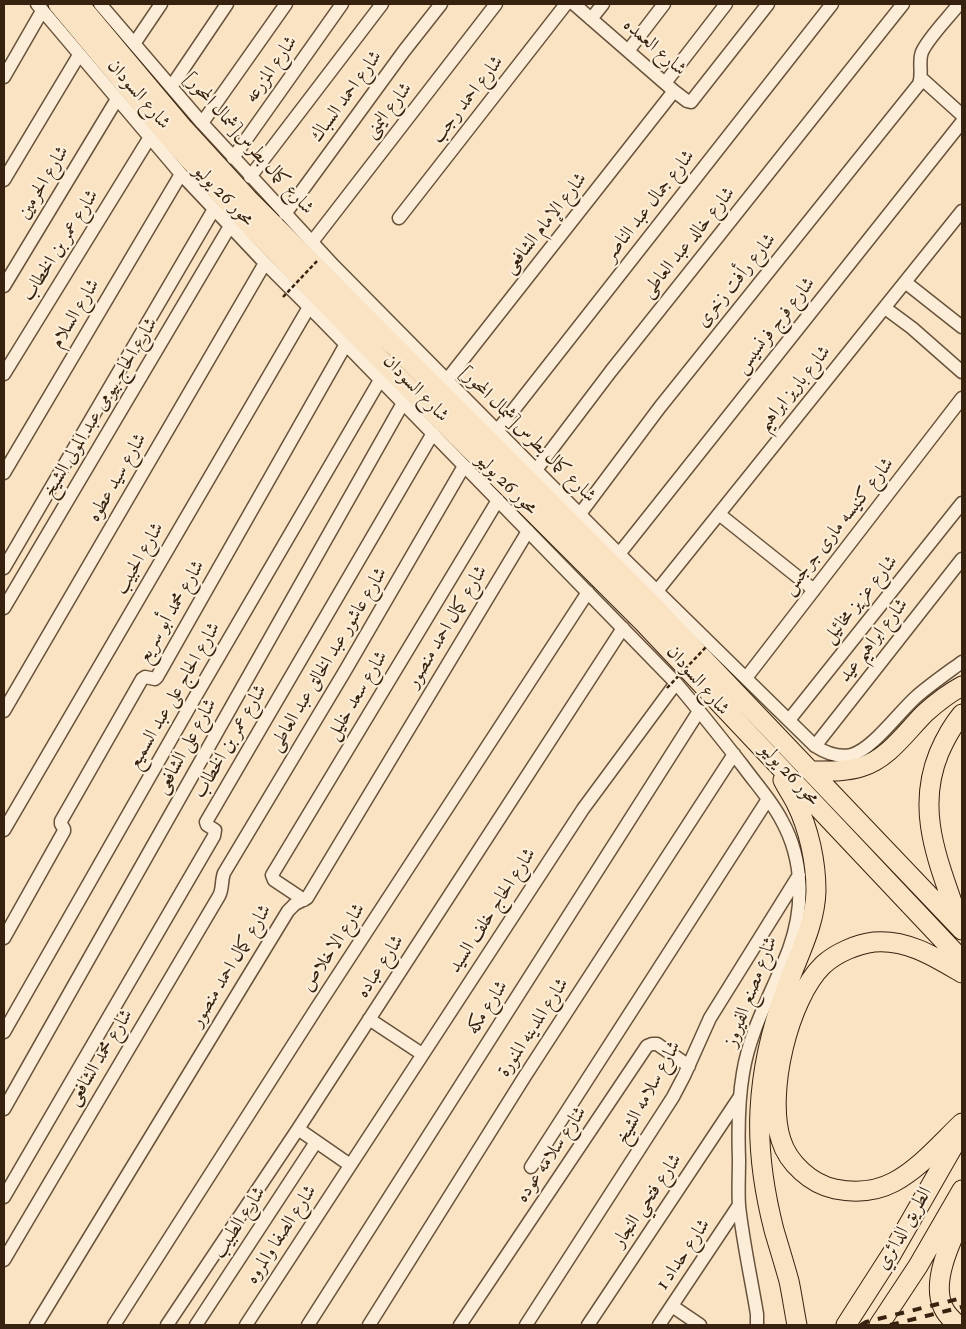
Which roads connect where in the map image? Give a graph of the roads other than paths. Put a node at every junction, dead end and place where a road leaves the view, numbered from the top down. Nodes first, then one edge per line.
1 (80, 4) edge
2 (100, 4) edge
3 (161, 4) edge
4 (227, 4) edge
5 (286, 4) edge
6 (342, 4) edge
7 (382, 4) edge
8 (442, 4) edge
9 (496, 4) edge
10 (566, 4) edge
11 (574, 4) edge
12 (603, 4) edge
13 (664, 4) edge
14 (726, 4) edge
15 (768, 4) edge
16 (832, 4) edge
17 (903, 4) edge
18 (959, 4) edge
19 (46, 6) edge
20 (591, 19) junction
21 (134, 44) junction
22 (628, 51) junction
23 (79, 55) junction
24 (921, 74) junction
25 (4, 77) edge
26 (171, 87) junction
27 (670, 87) junction
28 (117, 99) junction
29 (962, 115) edge
30 (962, 122) edge
31 (202, 123) junction
32 (150, 137) junction
33 (233, 158) junction
34 (181, 174) junction
35 (250, 177) junction
36 (4, 180) edge
37 (214, 209) junction
38 (962, 211) edge
39 (285, 214) junction
40 (399, 218) dead end
41 (230, 226) junction
42 (312, 242) junction
43 (265, 263) junction
44 (905, 282) junction
45 (4, 286) edge
46 (310, 307) junction
47 (885, 308) junction
48 (962, 328) edge
49 (346, 344) junction
50 (962, 372) edge
51 (4, 374) edge
52 (380, 380) junction
53 (446, 381) junction
54 (962, 398) edge
55 (403, 403) junction
56 (497, 431) junction
57 (433, 433) junction
58 (464, 466) junction
59 (536, 470) junction
60 (4, 473) edge
61 (498, 500) junction
62 (962, 503) edge
63 (580, 514) junction
64 (719, 514) junction
65 (528, 531) junction
66 (619, 554) junction
67 (962, 559) edge
68 (4, 568) edge
69 (814, 590) junction
70 (657, 591) junction
71 (588, 592) junction
72 (4, 608) edge
73 (623, 628) junction
74 (962, 662) edge
75 (746, 678) junction
76 (672, 686) junction
77 (962, 686) edge
78 (4, 711) edge
79 (699, 711) junction
80 (962, 714) edge
81 (789, 720) junction
82 (815, 746) junction
83 (734, 754) junction
84 (777, 763) junction
85 (811, 771) junction
86 (768, 799) junction
87 (4, 830) edge
88 (224, 873) joint
89 (799, 875) junction
90 (304, 900) junction
91 (962, 930) edge
92 (4, 938) edge
93 (962, 960) edge
94 (962, 973) edge
95 (370, 1019) junction
96 (4, 1032) edge
97 (422, 1054) junction
98 (689, 1066) junction
99 (739, 1098) junction
100 (4, 1109) edge
101 (962, 1123) edge
102 (298, 1129) junction
103 (962, 1130) edge
104 (316, 1142) junction
105 (350, 1165) junction
106 (531, 1167) dead end
107 (962, 1190) edge
108 (4, 1197) edge
109 (739, 1205) junction
110 (962, 1217) edge
111 (4, 1260) edge
112 (672, 1306) junction
113 (36, 1325) edge
114 (114, 1325) edge
115 (167, 1325) edge
116 (196, 1325) edge
117 (246, 1325) edge
118 (308, 1325) edge
119 (370, 1325) edge
120 (460, 1325) edge
121 (526, 1325) edge
122 (588, 1325) edge
123 (659, 1325) edge
124 (700, 1325) edge
125 (757, 1325) edge
126 (797, 1325) edge
127 (846, 1325) edge
128 (879, 1325) edge
129 (958, 1325) edge

1 - 85 highway, محور 26 يوليو
2 - 21 street, شارع كمال بطرس[شمال المحور]
3 - 21 street
4 - 26 street
5 - 31 street
6 - 33 street, شارع المزرعه
7 - 35 street
8 - 39 street, شارع احمد السباك
9 - 42 street, شارع اليمنى
10 - 40 street, شارع احمد رجب
11 - 20 street, شارع العمده
12 - 20 street
13 - 22 street
14 - 27 street, شارع الإمام الشافعى
15 - 27 street, شارع العمده
16 - 56 street, شارع جمال عبد الناصر
17 - 59 street, شارع خالد عبد العاطى
18 - 24 street
19 - 23 street, شارع السودان
19 - 25 street
19 - 84 highway, محور 26 يوليو
20 - 22 street, شارع العمده
21 - 26 street, شارع كمال بطرس[شمال المحور]
22 - 27 street, شارع العمده
23 - 28 street, شارع السودان
23 - 36 street
24 - 29 street
24 - 63 street, شارع رأفت زخرى
26 - 31 street, شارع كمال بطرس[شمال المحور]
27 - 53 street, شارع الإمام الشافعى
28 - 32 street, شارع السودان
28 - 45 street, شارع الحرمين
30 - 66 street, شارع فرج فرنسيس
31 - 33 street, شارع كمال بطرس[شمال المحور]
32 - 34 street, شارع السودان
32 - 51 street, شارع عمر بن الخطاب
33 - 35 street, شارع كمال بطرس[شمال المحور]
34 - 37 street, شارع السودان
34 - 60 street, شارع السلام
35 - 39 street, شارع كمال بطرس[شمال المحور]
37 - 41 street, شارع السودان
37 - 68 street
38 - 44 street, شارع باريز ابراهيم
39 - 42 street, شارع كمال بطرس[شمال المحور]
41 - 43 street, شارع السودان
41 - 72 street, شارع الحاج بيومى عبد المولى الشيخ
42 - 53 street, شارع كمال بطرس[شمال المحور]
43 - 46 street, شارع السودان
43 - 78 street, شارع سيد عطوه
44 - 47 street, شارع باريز ابراهيم
44 - 48 street
46 - 49 street, شارع السودان
46 - 87 street, شارع الحبيب
47 - 50 street
47 - 64 street, شارع باريز ابراهيم
49 - 52 street, شارع السودان
49 - 92 street, شارع محمد أبو سريع
52 - 55 street, شارع السودان
52 - 96 street, شارع الحاج على عبد السميع
53 - 56 street, شارع كمال بطرس[شمال المحور]
54 - 69 street, شارع كنيسه مارى جرجس
55 - 57 street, شارع السودان
55 - 100 street, شارع على الشافعى
56 - 59 street, شارع كمال بطرس[شمال المحور]
57 - 58 street, شارع السودان
57 - 108 street, شارع عمر بن الخطاب
58 - 61 street, شارع السودان
58 - 88 street, شارع عاشور عبد الخالق عبد العاطى
59 - 63 street, شارع كمال بطرس[شمال المحور]
61 - 65 street, شارع السودان
61 - 90 street, شارع سعد خليل
62 - 81 street, شارع عزيز مخائيل
63 - 66 street, شارع كمال بطرس[شمال المحور]
64 - 69 street
64 - 70 street, شارع باريز ابراهيم
65 - 71 street, شارع السودان
65 - 90 street, شارع كمال احمد منصور
66 - 70 street, شارع كمال بطرس[شمال المحور]
67 - 82 street, شارع ابراهيم عيد
69 - 75 street, شارع كنيسه مارى جرجس
70 - 75 street, شارع كمال بطرس[شمال المحور]
71 - 73 street, شارع السودان
71 - 114 street, شارع الاخلاص
73 - 76 street, شارع السودان
73 - 95 street, شارع عباده
74 - 82 street, شارع كمال بطرس[شمال المحور]
75 - 81 street, شارع كمال بطرس[شمال المحور]
76 - 79 street, شارع السودان
76 - 97 street, شارع الحاج خلف السيد
77 - 85 highway
79 - 83 street, شارع السودان
79 - 118 street, شارع مكه
80 - 91 highway
81 - 82 street, شارع كمال بطرس[شمال المحور]
83 - 86 street, شارع السودان
83 - 119 street, شارع المدينه المنورة
84 - 93 highway, محور 26 يوليو
84 - 126 highway
85 - 91 highway, محور 26 يوليو
86 - 89 street, شارع مصنع الفيروز
86 - 106 street
88 - 111 street, شارع محمد الشافعى
89 - 98 street, شارع سلامه الشيخ
89 - 99 street, شارع مصنع الفيروز
90 - 113 street, شارع كمال احمد منصور
94 - 101 highway
95 - 97 street
95 - 102 street, شارع عباده
97 - 105 street, شارع الحاج خلف السيد
98 - 120 street, شارع سلامه عوده
98 - 121 street, شارع سلامه الشيخ
99 - 109 street, شارع مصنع الفيروز
99 - 122 street, شارع فتحي النجار
102 - 104 street
102 - 115 street, شارع عباده
103 - 127 highway, الطريق الدائري
104 - 105 street
104 - 116 street, شارع الطبيب
105 - 117 street, شارع الصفا والمروه
107 - 128 highway, الطريق الدائري
109 - 112 street, شارع حداد 1
109 - 125 street, شارع مصنع الفيروز
110 - 129 highway
112 - 123 street, شارع حداد 1
112 - 124 street

